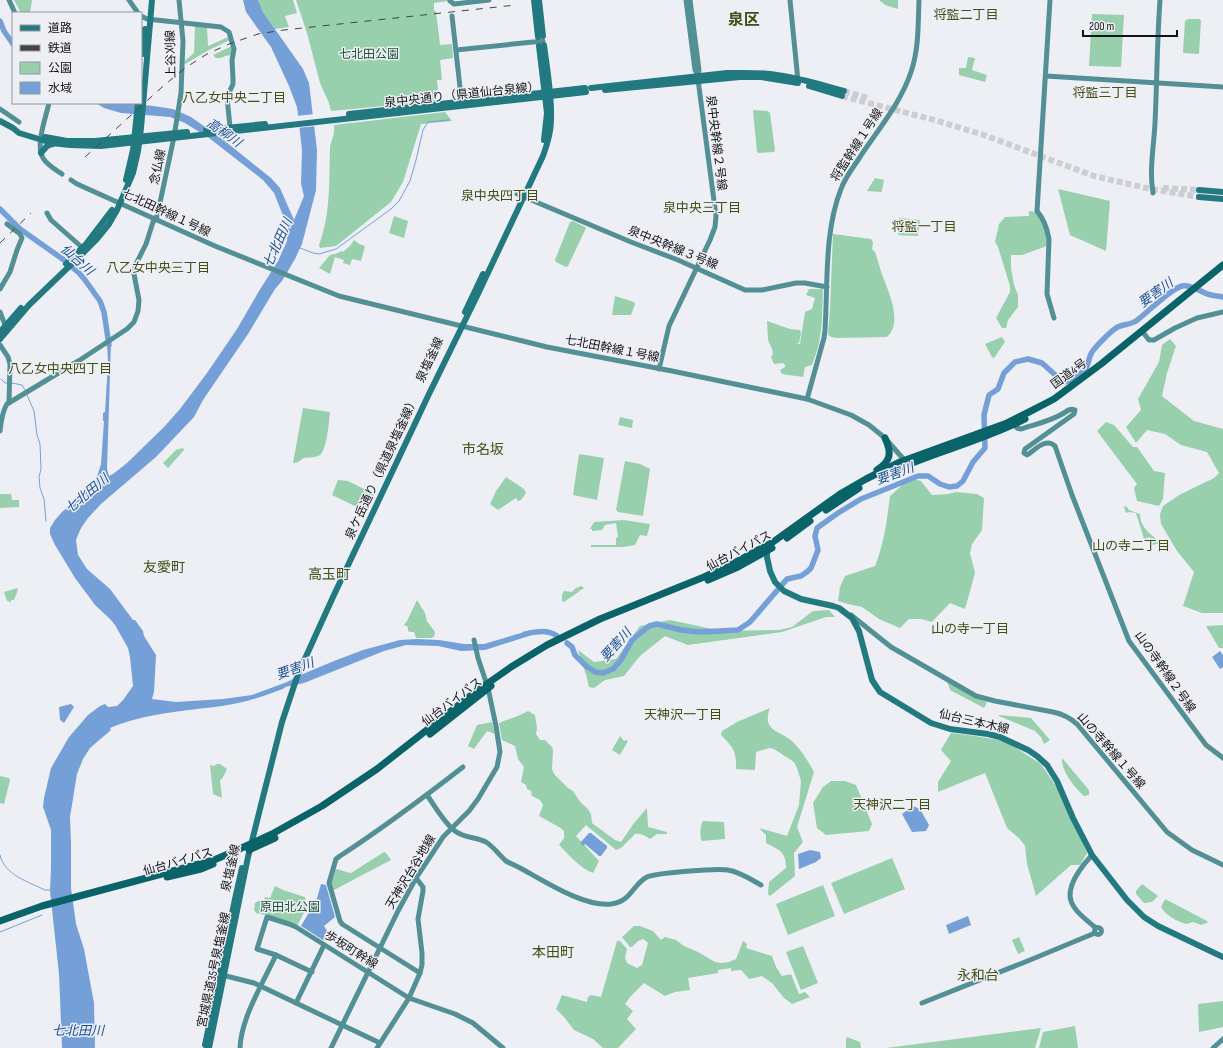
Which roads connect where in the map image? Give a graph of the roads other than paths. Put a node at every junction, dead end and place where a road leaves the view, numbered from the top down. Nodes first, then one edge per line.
1 (9, 0) edge
2 (129, 0) edge
3 (148, 0) edge
4 (152, 0) edge
5 (179, 0) edge
6 (489, 0) edge
7 (534, 0) edge
8 (539, 0) edge
9 (686, 0) edge
10 (690, 0) edge
11 (790, 0) edge
12 (919, 0) edge
13 (1050, 0) edge
14 (1160, 0) edge
15 (450, 1) edge
16 (15, 12) edge
17 (137, 12) edge
18 (452, 16) dead end
19 (146, 18) edge
20 (181, 23) junction
21 (540, 41) junction
22 (456, 50) junction
23 (142, 66) edge
24 (1046, 76) junction
25 (698, 78) junction
26 (798, 81) junction
27 (1157, 83) junction
28 (142, 86) edge
29 (1223, 87) edge
30 (843, 94) tunnel mouth
31 (547, 95) junction
32 (49, 104) edge
33 (141, 104) edge
34 (462, 104) junction
35 (0, 109) edge
36 (0, 122) edge
37 (19, 122) dead end
38 (176, 122) joint
39 (272, 125) junction
40 (230, 127) junction
41 (215, 131) junction
42 (175, 135) junction
43 (41, 138) junction
44 (137, 139) junction
45 (57, 144) junction
46 (41, 153) junction
47 (62, 174) dead end
48 (71, 180) dead end
49 (1223, 192) edge
50 (1153, 193) dead end
51 (520, 195) junction
52 (1222, 198) edge
53 (119, 202) junction
54 (47, 213) dead end
55 (156, 218) junction
56 (7, 224) dead end
57 (84, 250) junction
58 (1223, 264) edge
59 (65, 268) junction
60 (697, 268) junction
61 (1223, 270) edge
62 (1201, 285) junction
63 (827, 287) junction
64 (0, 289) edge
65 (0, 312) edge
66 (1223, 312) edge
67 (1054, 318) dead end
68 (5, 325) junction
69 (460, 326) junction
70 (0, 332) edge
71 (1145, 334) junction
72 (0, 339) edge
73 (0, 345) edge
74 (659, 368) junction
75 (807, 399) junction
76 (8, 403) junction
77 (1014, 422) junction
78 (0, 431) edge
79 (885, 438) junction
80 (906, 463) junction
81 (866, 479) junction
82 (766, 548) junction
83 (860, 625) junction
84 (474, 640) dead end
85 (488, 686) junction
86 (1223, 758) edge
87 (463, 767) dead end
88 (427, 795) junction
89 (452, 828) junction
90 (249, 848) junction
91 (1092, 855) junction
92 (1223, 865) edge
93 (416, 878) junction
94 (761, 885) dead end
95 (43, 908) junction
96 (0, 921) edge
97 (0, 926) edge
98 (324, 944) junction
99 (380, 948) junction
100 (276, 955) junction
101 (1223, 957) edge
102 (312, 972) junction
103 (368, 972) junction
104 (420, 973) junction
105 (222, 975) junction
106 (261, 986) junction
107 (409, 998) junction
108 (296, 1003) junction
109 (922, 1003) dead end
110 (342, 1026) junction
111 (1223, 1039) edge
112 (379, 1046) edge
113 (205, 1048) edge
114 (209, 1048) edge
115 (240, 1048) edge
116 (332, 1048) edge
117 (503, 1048) edge
118 (1213, 1048) edge

1 - 16 street
2 - 17 street
3 - 19 main road
4 - 19 main road
5 - 20 street, 上谷刈線
6 - 15 street
7 - 21 main road, 泉塩釜線
8 - 21 main road
9 - 25 street
10 - 25 street
11 - 26 street
12 - 63 street, 将監幹線１号線
13 - 24 street
14 - 27 street
18 - 22 street
19 - 20 street
19 - 23 main road
19 - 28 main road
20 - 38 street, 上谷刈線
20 - 40 street
21 - 22 street
21 - 31 main road, 泉塩釜線
22 - 34 street
24 - 27 street
24 - 67 street
25 - 26 main road, 泉中央通り（県道仙台泉線）
25 - 31 main road, 泉中央通り（県道仙台泉線）
25 - 60 street, 泉中央幹線２号線
26 - 30 main road, 泉中央通り（県道仙台泉線）
27 - 29 street
27 - 50 street
31 - 34 main road, 泉中央通り（県道仙台泉線）
31 - 51 main road, 泉塩釜線
32 - 43 street
33 - 44 main road
34 - 39 main road, 泉中央通り（県道仙台泉線）
35 - 37 street
36 - 43 main road
38 - 42 street, 念仏線
39 - 40 main road
39 - 41 main road
40 - 41 main road
41 - 42 main road
42 - 44 main road
42 - 55 street, 念仏線
43 - 44 main road
43 - 45 main road
43 - 46 street
44 - 45 main road
44 - 53 main road
45 - 46 main road
46 - 47 street
48 - 53 street, 七北田幹線１号線
49 - 52 main road
51 - 60 street, 泉中央幹線３号線
51 - 69 main road, 泉塩釜線
53 - 55 street, 七北田幹線１号線
53 - 57 main road
54 - 57 street
55 - 69 street, 七北田幹線１号線
55 - 76 street, 念仏線
56 - 64 street
57 - 59 main road
58 - 62 highway, 国道4号
59 - 68 main road
59 - 72 main road
60 - 63 street, 泉中央幹線３号線
60 - 74 street, 泉中央幹線２号線
61 - 62 highway, 国道4号
62 - 71 highway, 国道4号
63 - 75 street, 将監幹線１号線
65 - 68 street
66 - 71 street
68 - 70 main road
69 - 74 street, 七北田幹線１号線
69 - 90 main road, 泉塩釜線
71 - 77 highway, 国道4号
73 - 76 street
74 - 75 street, 七北田幹線１号線
75 - 79 street, 七北田幹線１号線
76 - 78 street
77 - 80 highway, 国道4号
77 - 86 street, 山の寺幹線２号線
79 - 80 street, 七北田幹線１号線
79 - 81 highway
80 - 81 highway, 仙台バイパス
80 - 82 highway, 仙台バイパス
81 - 82 highway, 仙台バイパス
82 - 83 main road, 仙台三本木線
82 - 85 highway, 仙台バイパス
83 - 91 main road, 仙台三本木線
83 - 92 street, 山の寺幹線１号線
84 - 85 street, 天神沢台谷地線
85 - 89 street, 天神沢台谷地線
85 - 90 highway, 仙台バイパス
87 - 88 street
88 - 89 street
88 - 99 street
89 - 93 street, 天神沢台谷地線
89 - 94 street
90 - 95 highway, 仙台バイパス
90 - 105 main road, 宮城県道35号泉塩釜線
91 - 101 main road, 仙台三本木線
91 - 109 street
93 - 99 street, 天神沢台谷地線
93 - 104 street
95 - 96 highway, 仙台バイパス
95 - 97 highway, 仙台バイパス
98 - 100 street, 歩坂町幹線
98 - 102 street
98 - 103 street, 歩坂町幹線
99 - 103 street, 天神沢台谷地線
99 - 104 street
100 - 102 street, 歩坂町幹線
100 - 106 street
102 - 108 street
103 - 107 street, 歩坂町幹線
103 - 110 street, 天神沢台谷地線
104 - 107 street
105 - 106 street
105 - 113 main road
105 - 114 main road, 宮城県道35号泉塩釜線
106 - 108 street
106 - 115 street
107 - 112 street
107 - 117 street, 歩坂町幹線
108 - 110 street
110 - 112 street
110 - 116 street, 天神沢台谷地線
111 - 118 street

